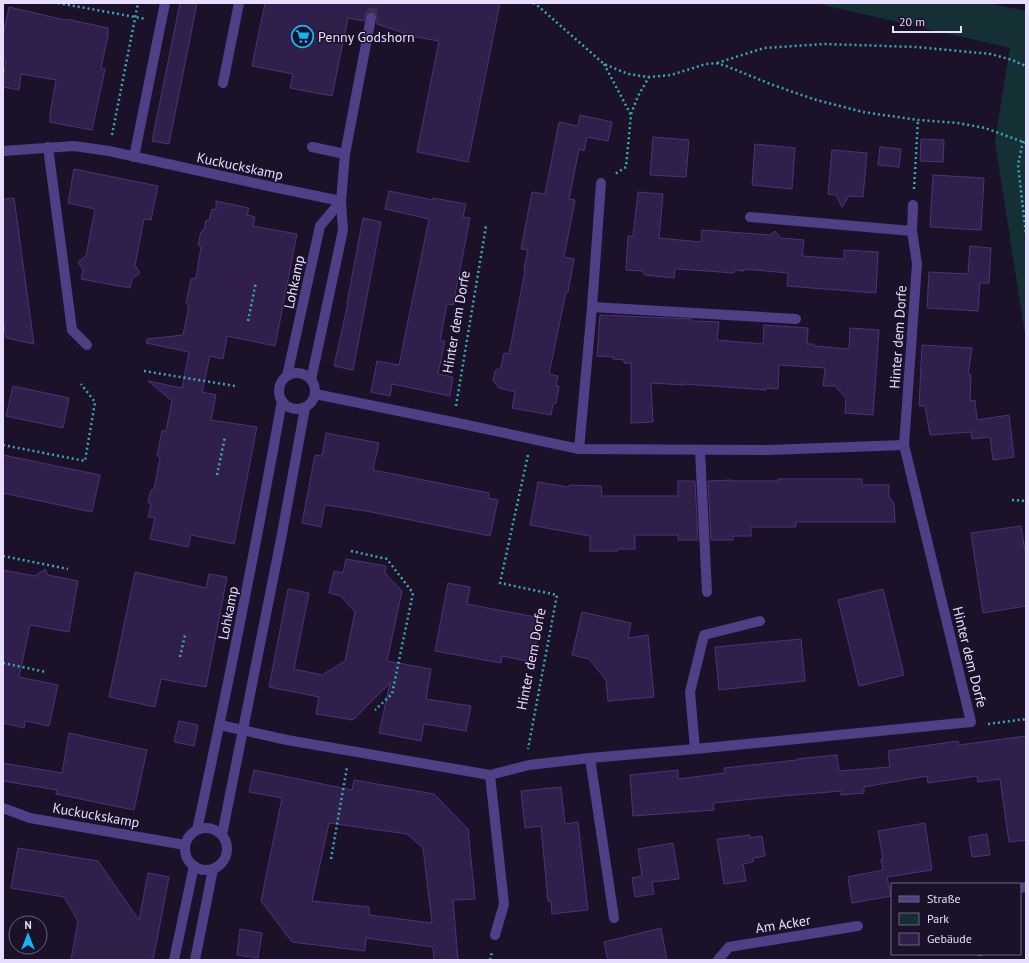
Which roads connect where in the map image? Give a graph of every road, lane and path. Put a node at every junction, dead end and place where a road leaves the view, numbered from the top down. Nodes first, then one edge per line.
1 (58, 3) edge
2 (138, 3) edge
3 (165, 3) edge
4 (239, 3) edge
5 (533, 3) edge
6 (135, 17) junction
7 (371, 18) tunnel mouth
8 (716, 63) junction
9 (604, 64) junction
10 (1026, 66) edge
11 (649, 77) junction
12 (222, 83) dead end
13 (631, 115) junction
14 (918, 120) junction
15 (1024, 142) edge
16 (48, 147) junction
17 (312, 147) dead end
18 (3, 150) edge
19 (109, 151) junction
20 (345, 154) junction
21 (134, 157) junction
22 (601, 183) joint
23 (341, 201) junction
24 (913, 205) joint
25 (750, 217) dead end
26 (486, 226) dead end
27 (912, 231) junction
28 (1026, 235) edge
29 (256, 282) dead end
30 (592, 307) junction
31 (796, 318) dead end
32 (248, 321) dead end
33 (87, 345) dead end
34 (144, 371) dead end
35 (287, 376) junction
36 (311, 380) junction
37 (81, 384) dead end
38 (235, 386) dead end
39 (315, 394) junction
40 (282, 401) junction
41 (305, 408) junction
42 (454, 422) junction
43 (225, 437) dead end
44 (532, 438) junction
45 (904, 445) junction
46 (3, 446) edge
47 (579, 449) junction
48 (700, 450) junction
49 (217, 475) dead end
50 (1012, 500) dead end
51 (1026, 501) edge
52 (351, 551) dead end
53 (3, 556) edge
54 (68, 569) dead end
55 (707, 592) dead end
56 (760, 621) dead end
57 (185, 635) dead end
58 (180, 657) dead end
59 (3, 663) edge
60 (46, 672) dead end
61 (375, 710) dead end
62 (1026, 719) edge
63 (971, 722) junction
64 (220, 725) junction
65 (243, 731) junction
66 (695, 749) junction
67 (350, 751) junction
68 (590, 758) junction
69 (529, 765) junction
70 (490, 775) junction
71 (3, 808) edge
72 (197, 830) junction
73 (222, 835) junction
74 (185, 845) junction
75 (331, 859) dead end
76 (194, 866) junction
77 (213, 869) junction
78 (614, 918) dead end
79 (858, 926) dead end
80 (495, 934) dead end
81 (174, 960) edge
82 (195, 960) edge
83 (718, 960) edge

1 - 6 path
2 - 6 path
3 - 21 street
4 - 12 street
5 - 9 path
6 - 19 path
7 - 20 street
8 - 10 path
8 - 11 path
8 - 14 path
9 - 11 path
9 - 13 path
11 - 13 path
13 - 22 path
14 - 15 path
14 - 24 path
15 - 28 path
16 - 18 street, Kuckuckskamp
16 - 19 street, Kuckuckskamp
16 - 33 street
17 - 20 street
19 - 21 street, Kuckuckskamp
20 - 23 street
21 - 23 street, Kuckuckskamp
22 - 30 street
23 - 35 street, Lohkamp
23 - 36 street
24 - 27 street, Hinter dem Dorfe
25 - 27 street
26 - 42 path, Hinter dem Dorfe
27 - 45 street, Hinter dem Dorfe
29 - 32 path
30 - 31 street
30 - 47 street
34 - 38 path
35 - 36 street
35 - 40 street, Lohkamp
36 - 39 street
37 - 46 path
39 - 41 street
39 - 42 street
40 - 41 street
40 - 64 street, Lohkamp
41 - 65 street
42 - 44 street
43 - 49 path
44 - 47 street
44 - 69 path, Hinter dem Dorfe
45 - 48 street
45 - 63 street, Hinter dem Dorfe
47 - 48 street
48 - 55 street
50 - 51 path
52 - 61 path
53 - 54 path
56 - 66 street
57 - 58 path
59 - 60 path
62 - 63 path
63 - 66 street, Hinter dem Dorfe
64 - 65 street, Hinter dem Dorfe
64 - 72 street, Lohkamp
65 - 67 street, Hinter dem Dorfe
65 - 73 street
66 - 68 street, Hinter dem Dorfe
67 - 70 street, Hinter dem Dorfe
67 - 75 path
68 - 69 street, Hinter dem Dorfe
68 - 78 street
69 - 70 street, Hinter dem Dorfe
70 - 80 street
71 - 74 street, Kuckuckskamp
72 - 73 street
72 - 74 street, Lohkamp
73 - 77 street
74 - 76 street
76 - 77 street
76 - 81 street
77 - 82 street
79 - 83 street, Am Acker

